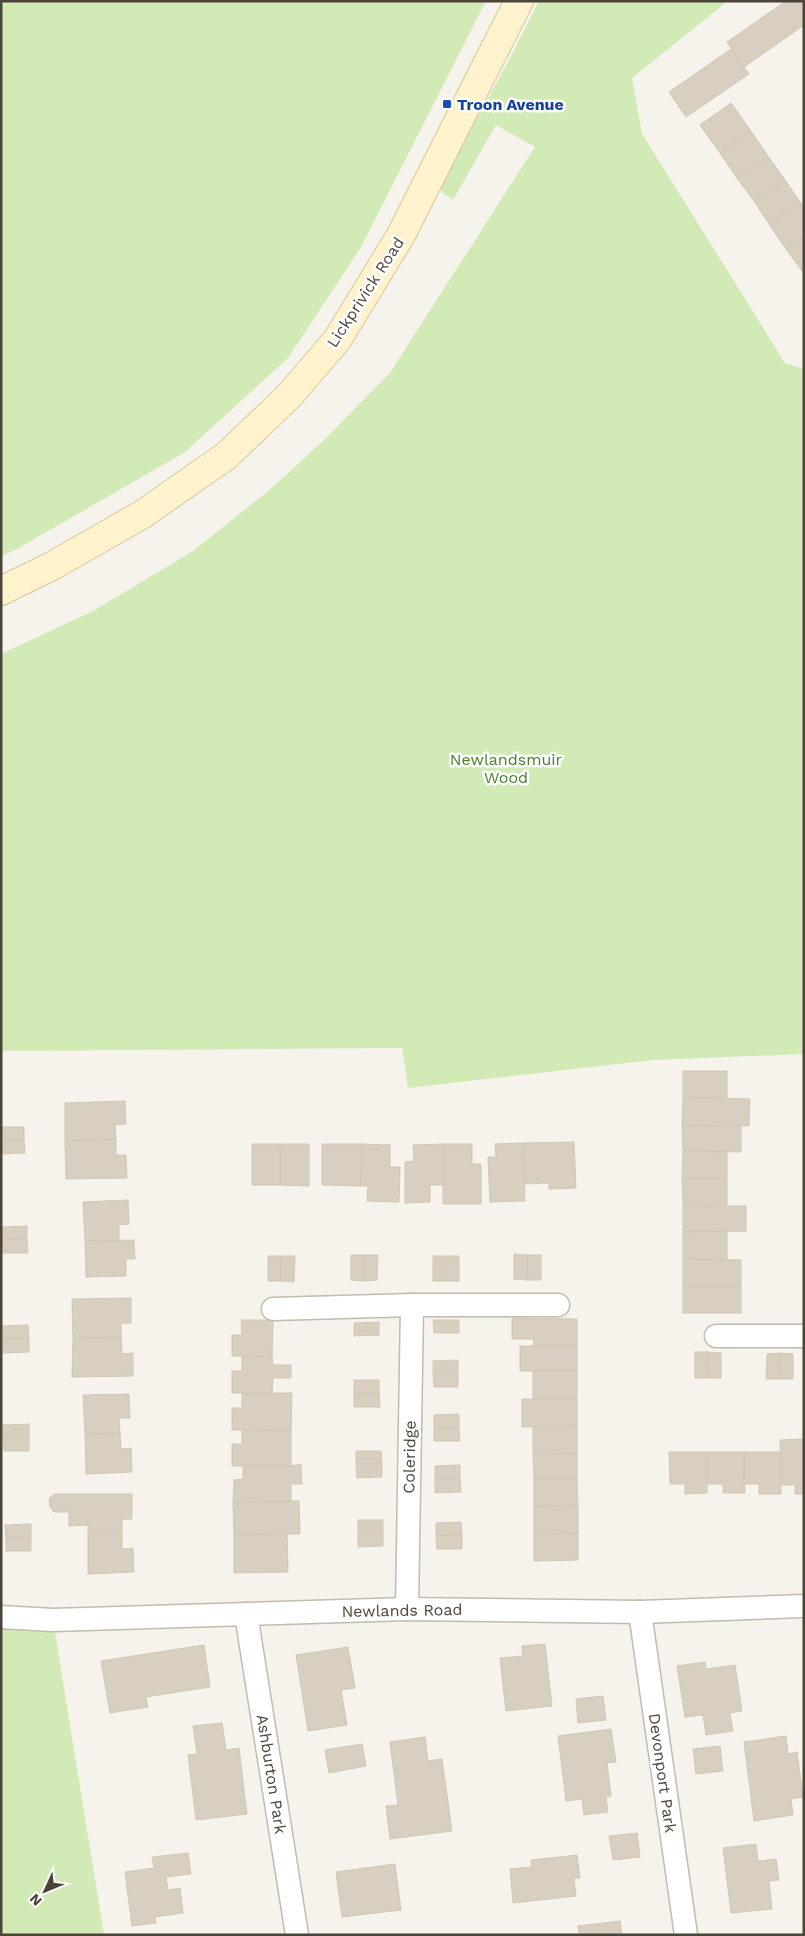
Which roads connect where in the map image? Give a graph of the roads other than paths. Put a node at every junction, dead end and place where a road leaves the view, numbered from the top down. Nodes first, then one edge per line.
1 (519, 1) edge
2 (1, 591) edge
3 (412, 1304) junction
4 (558, 1305) dead end
5 (273, 1308) dead end
6 (716, 1336) dead end
7 (804, 1336) edge
8 (804, 1606) edge
9 (407, 1609) junction
10 (640, 1612) junction
11 (246, 1614) junction
12 (1, 1617) edge
13 (297, 1935) edge
14 (686, 1935) edge

1 - 2 street, Lickprivick Road
3 - 4 street
3 - 5 street
3 - 9 street, Coleridge
6 - 7 street
8 - 10 street, Newlands Road
9 - 10 street, Newlands Road
9 - 11 street, Newlands Road
10 - 14 street, Devonport Park
11 - 12 street, Newlands Road
11 - 13 street, Ashburton Park

